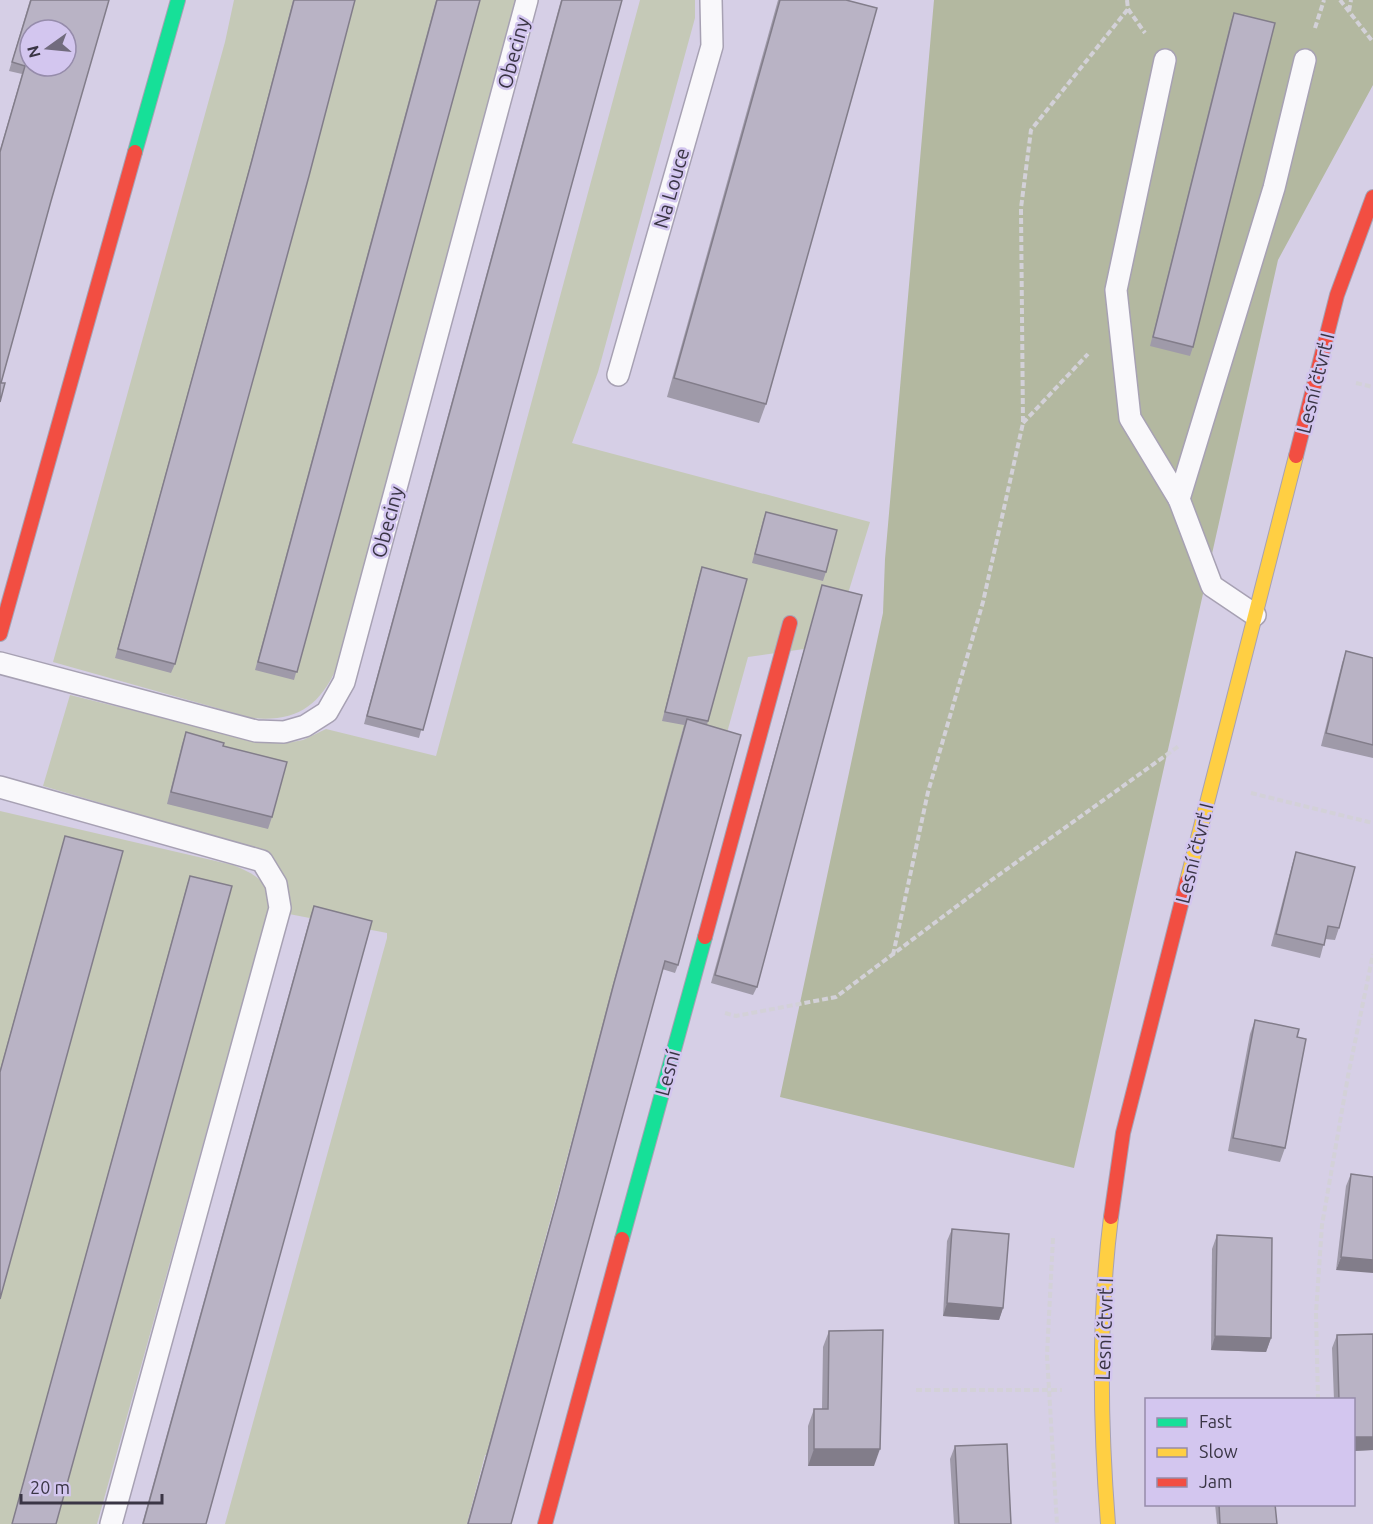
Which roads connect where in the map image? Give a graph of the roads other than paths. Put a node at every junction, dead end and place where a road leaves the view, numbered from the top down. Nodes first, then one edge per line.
1 (178, 0) edge
2 (527, 0) edge
3 (711, 0) edge
4 (1165, 60) dead end
5 (1305, 60) dead end
6 (1373, 197) edge
7 (618, 375) dead end
8 (1179, 500) junction
9 (1255, 615) junction
10 (790, 623) dead end
11 (0, 634) edge
12 (0, 663) edge
13 (0, 787) edge
14 (111, 1524) edge
15 (545, 1524) edge
16 (1108, 1524) edge

1 - 11 street
2 - 12 lane, Obeciny
3 - 7 lane, Na Louce
4 - 8 lane
5 - 8 lane
6 - 9 street, Lesní čtvrť I
8 - 9 lane
9 - 16 street, Lesní čtvrť I
10 - 15 street, Lesní
13 - 14 lane

